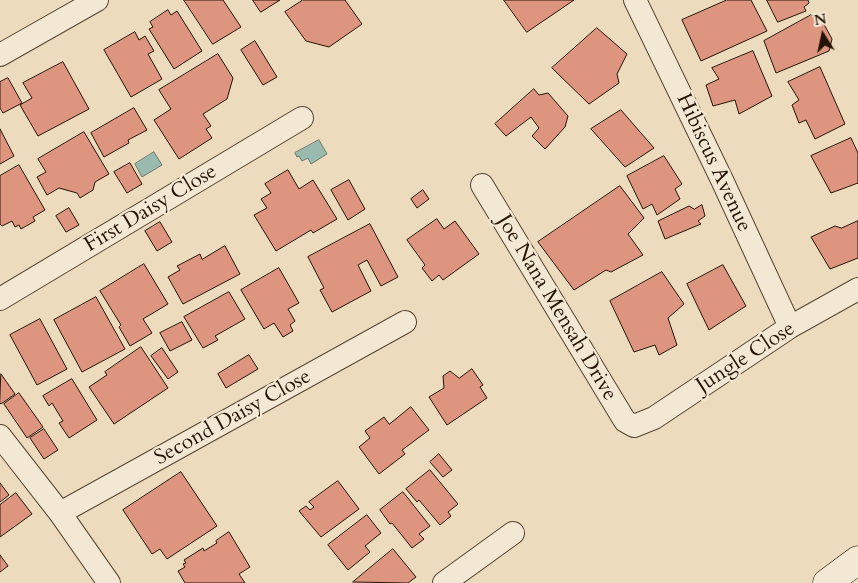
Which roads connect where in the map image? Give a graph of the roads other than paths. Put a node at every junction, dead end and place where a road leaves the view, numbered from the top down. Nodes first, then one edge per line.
1 (97, 0) edge
2 (635, 0) edge
3 (0, 55) edge
4 (302, 118) dead end
5 (482, 186) dead end
6 (858, 289) edge
7 (0, 300) edge
8 (405, 322) dead end
9 (790, 328) junction
10 (634, 426) joint
11 (0, 436) edge
12 (60, 513) junction
13 (513, 533) dead end
14 (858, 560) edge
15 (109, 583) edge
16 (444, 583) edge
17 (827, 583) edge

1 - 3 street
2 - 9 street, Hibiscus Avenue
4 - 7 street, First Daisy Close
5 - 10 street, Joe Nana Mensah Drive
6 - 9 street, Jungle Close
8 - 12 street, Second Daisy Close
9 - 10 street, Jungle Close
11 - 12 street
12 - 15 street
13 - 16 street
14 - 17 main road

